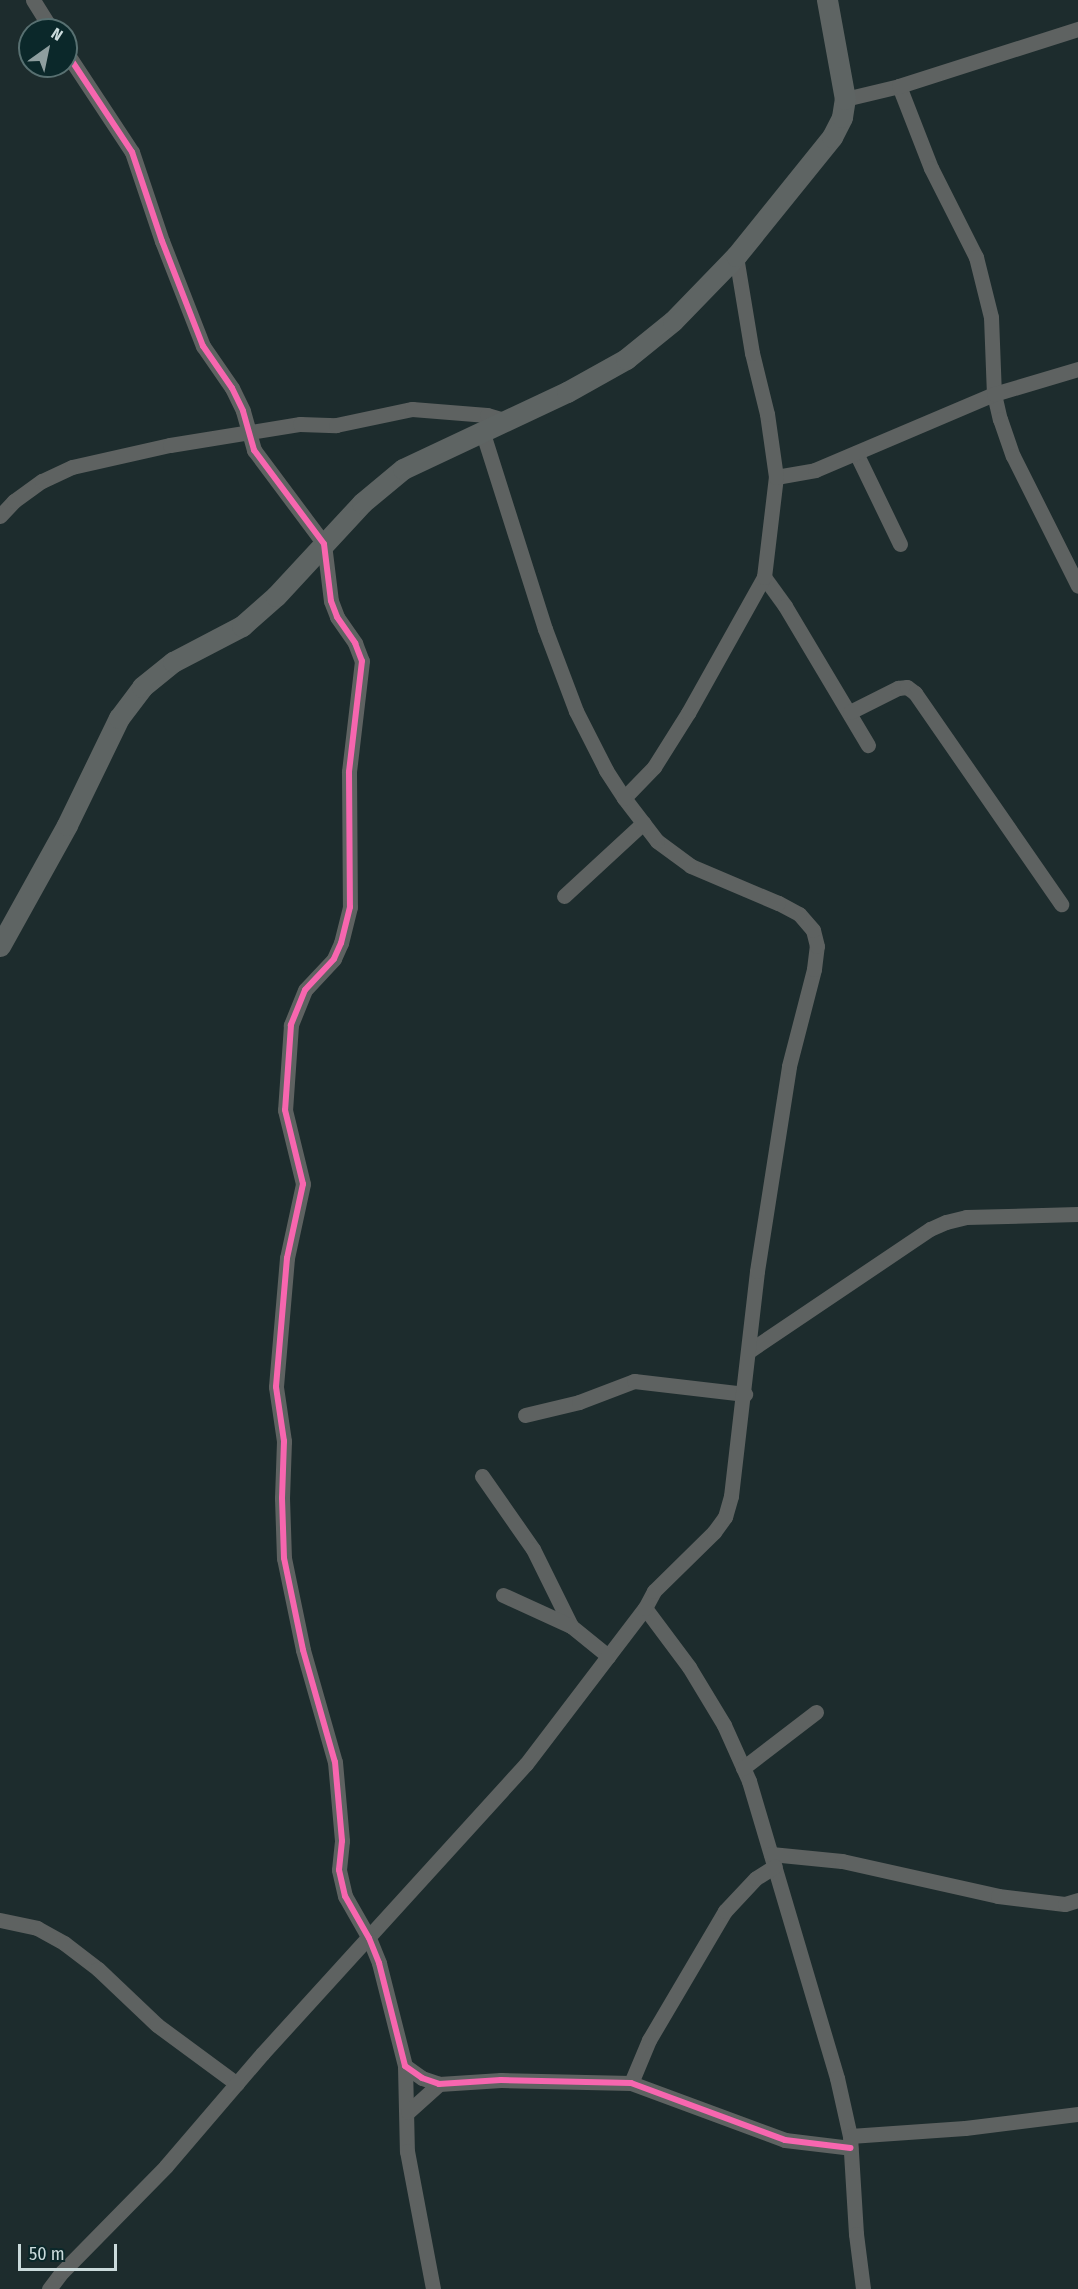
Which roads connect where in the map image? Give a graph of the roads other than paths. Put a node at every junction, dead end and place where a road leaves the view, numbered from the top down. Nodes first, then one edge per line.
1 (33, 0) edge
2 (827, 0) edge
3 (44, 18) edge
4 (1078, 29) edge
5 (78, 70) edge
6 (900, 86) junction
7 (845, 99) junction
8 (736, 256) junction
9 (1078, 369) edge
10 (994, 394) junction
11 (508, 421) junction
12 (248, 432) junction
13 (483, 433) junction
14 (856, 453) junction
15 (776, 477) junction
16 (0, 516) edge
17 (324, 544) junction
18 (900, 544) dead end
19 (764, 577) junction
20 (1078, 586) edge
21 (850, 712) junction
22 (868, 745) dead end
23 (624, 798) junction
24 (642, 823) junction
25 (564, 896) dead end
26 (1061, 904) dead end
27 (0, 946) edge
28 (1078, 1214) edge
29 (749, 1351) junction
30 (745, 1394) junction
31 (525, 1415) dead end
32 (482, 1476) dead end
33 (503, 1595) dead end
34 (645, 1608) junction
35 (570, 1626) junction
36 (608, 1656) junction
37 (816, 1712) dead end
38 (743, 1768) junction
39 (773, 1860) junction
40 (1078, 1900) edge
41 (0, 1920) edge
42 (369, 1938) junction
43 (405, 2066) junction
44 (631, 2083) junction
45 (237, 2084) junction
46 (439, 2084) junction
47 (408, 2112) junction
48 (1078, 2114) edge
49 (851, 2142) junction
50 (49, 2289) edge
51 (433, 2289) edge
52 (863, 2289) edge

1 - 3 street
2 - 7 street
4 - 6 street
5 - 12 street
6 - 7 street
6 - 10 street
7 - 8 street
8 - 11 street
8 - 15 street
9 - 10 street
10 - 14 street
10 - 20 street
11 - 12 street
11 - 13 street
12 - 16 street
12 - 17 street
13 - 17 street
13 - 23 street
14 - 15 street
14 - 18 street
15 - 19 street
17 - 27 street
17 - 42 street
19 - 21 street
19 - 23 street
21 - 22 street
21 - 26 street
23 - 24 street
24 - 25 street
24 - 29 street
28 - 29 street
29 - 30 street
30 - 31 street
30 - 34 street
32 - 35 street
33 - 35 street
34 - 36 street
34 - 38 street
35 - 36 street
36 - 42 street
37 - 38 street
38 - 39 street
39 - 40 street
39 - 44 street
39 - 49 street
41 - 45 street
42 - 43 street
42 - 45 street
43 - 46 street
43 - 47 street
44 - 46 street
44 - 49 street
45 - 50 street
46 - 47 street
47 - 51 street
48 - 49 street
49 - 52 street

